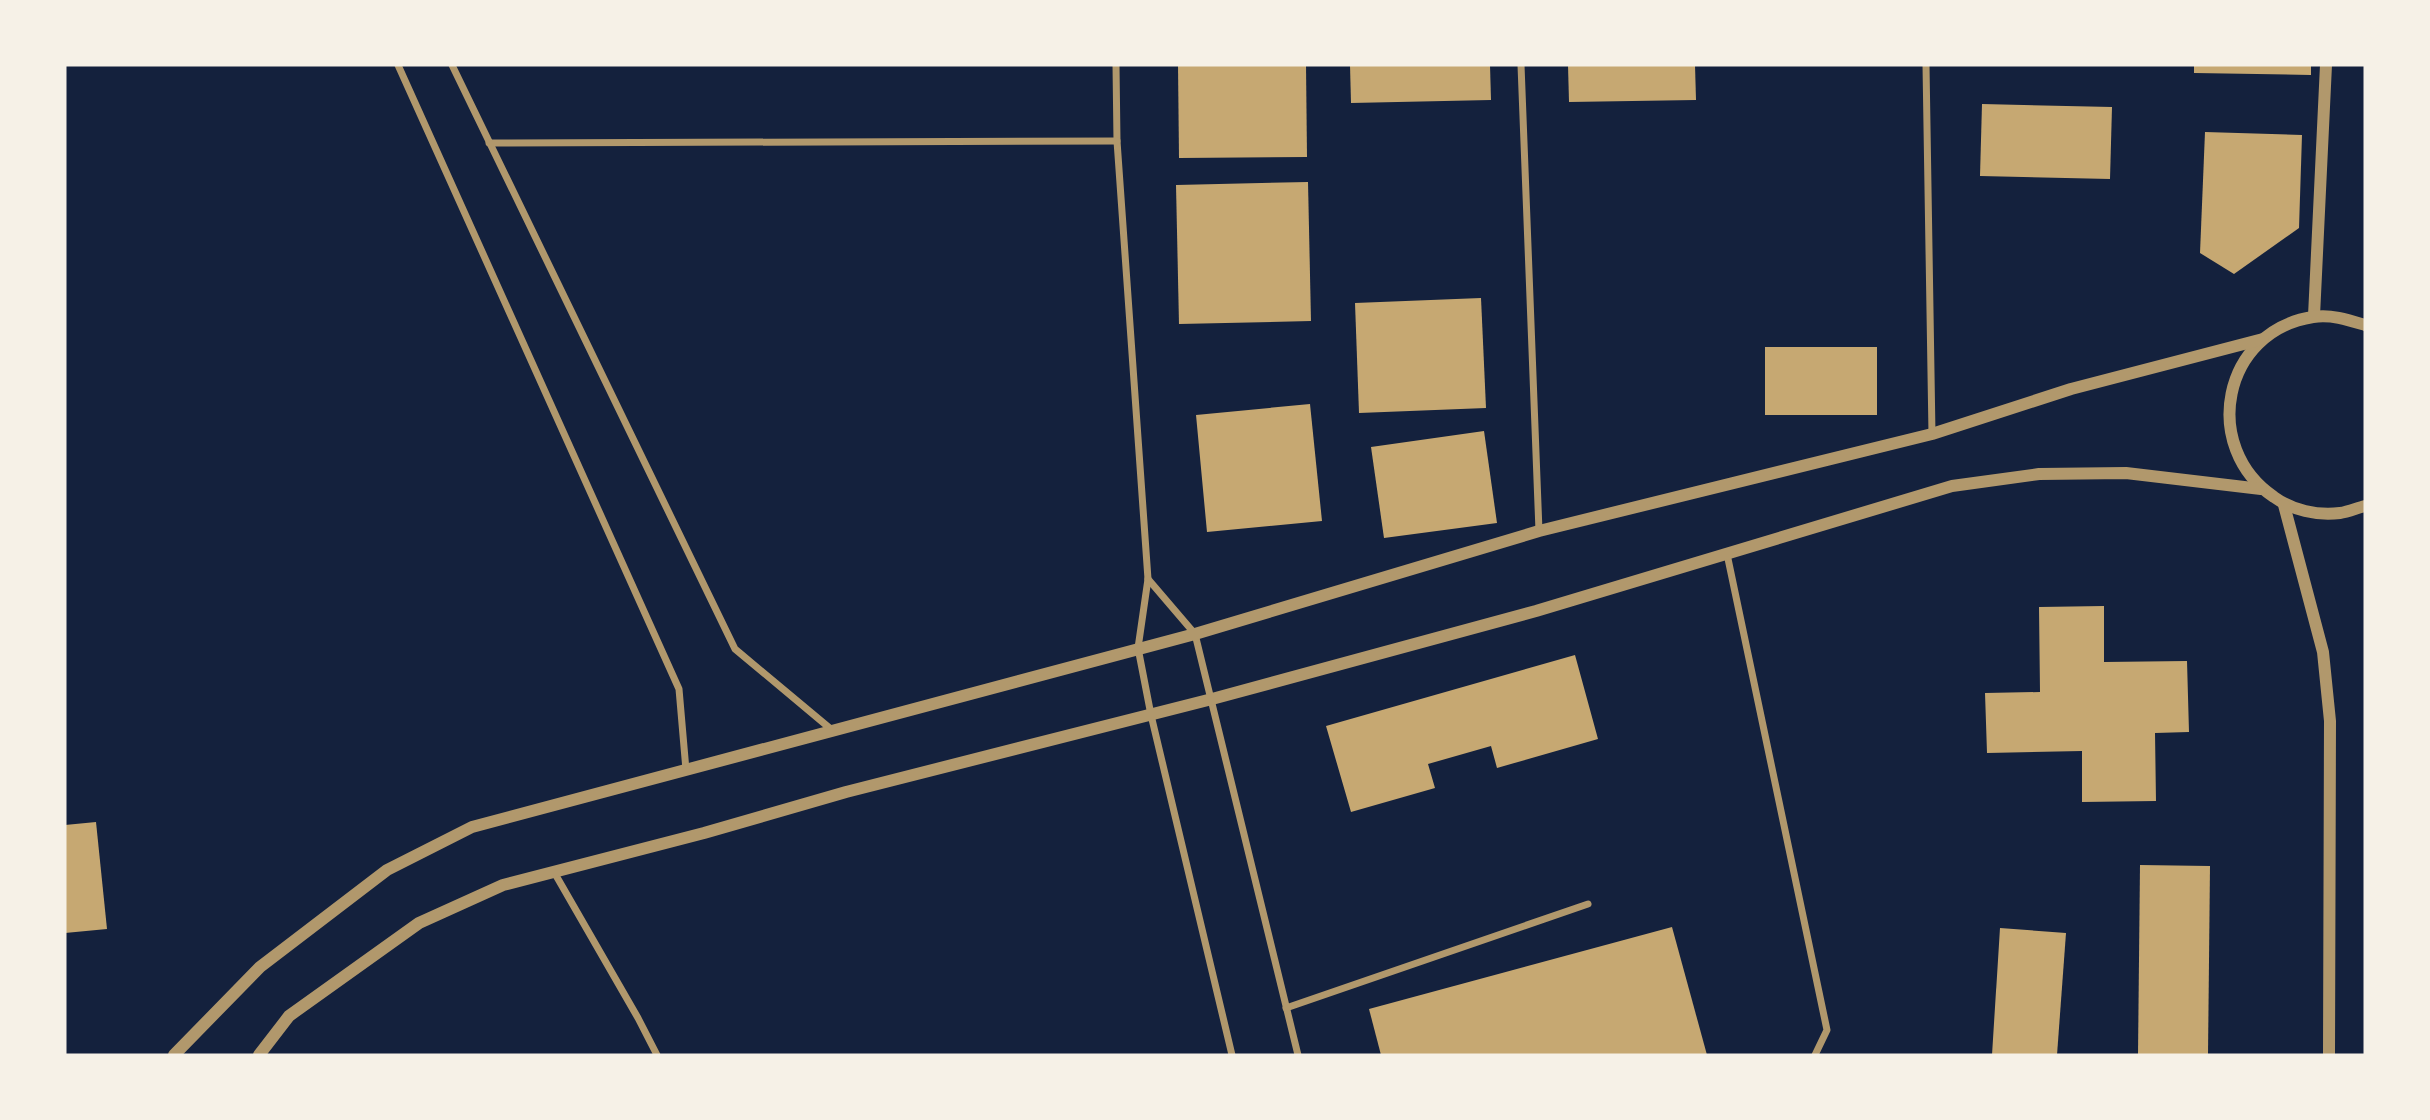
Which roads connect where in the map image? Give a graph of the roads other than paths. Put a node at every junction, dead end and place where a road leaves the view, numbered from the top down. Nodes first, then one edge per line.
1 (398, 65) edge
2 (452, 65) edge
3 (1116, 65) edge
4 (1521, 65) edge
5 (1926, 65) edge
6 (2326, 65) edge
7 (1116, 141) junction
8 (489, 143) junction
9 (2314, 316) junction
10 (2365, 325) edge
11 (2263, 339) junction
12 (1933, 435) junction
13 (2261, 489) junction
14 (2284, 505) junction
15 (2365, 506) edge
16 (1539, 531) junction
17 (1727, 554) junction
18 (1148, 579) junction
19 (1195, 634) junction
20 (1138, 648) junction
21 (1212, 699) junction
22 (1151, 715) junction
23 (832, 730) junction
24 (686, 771) junction
25 (554, 872) junction
26 (1588, 904) dead end
27 (1286, 1008) junction
28 (174, 1055) edge
29 (259, 1055) edge
30 (657, 1055) edge
31 (1232, 1055) edge
32 (1298, 1055) edge
33 (1815, 1055) edge
34 (2329, 1055) edge

1 - 24 street
2 - 8 street
3 - 7 street
4 - 16 street
5 - 12 street
6 - 9 street
7 - 8 street
7 - 18 street
8 - 23 street
9 - 10 street
9 - 11 street
11 - 12 street
11 - 13 street
12 - 16 street
13 - 14 street
13 - 17 street
14 - 15 street
14 - 34 street
16 - 19 street
17 - 21 street
17 - 33 street
18 - 19 street
18 - 20 street
19 - 20 street
19 - 21 street
20 - 22 street
20 - 23 street
21 - 22 street
21 - 27 street
22 - 25 street
22 - 31 street
23 - 24 street
24 - 28 street
25 - 29 street
25 - 30 street
26 - 27 street
27 - 32 street

